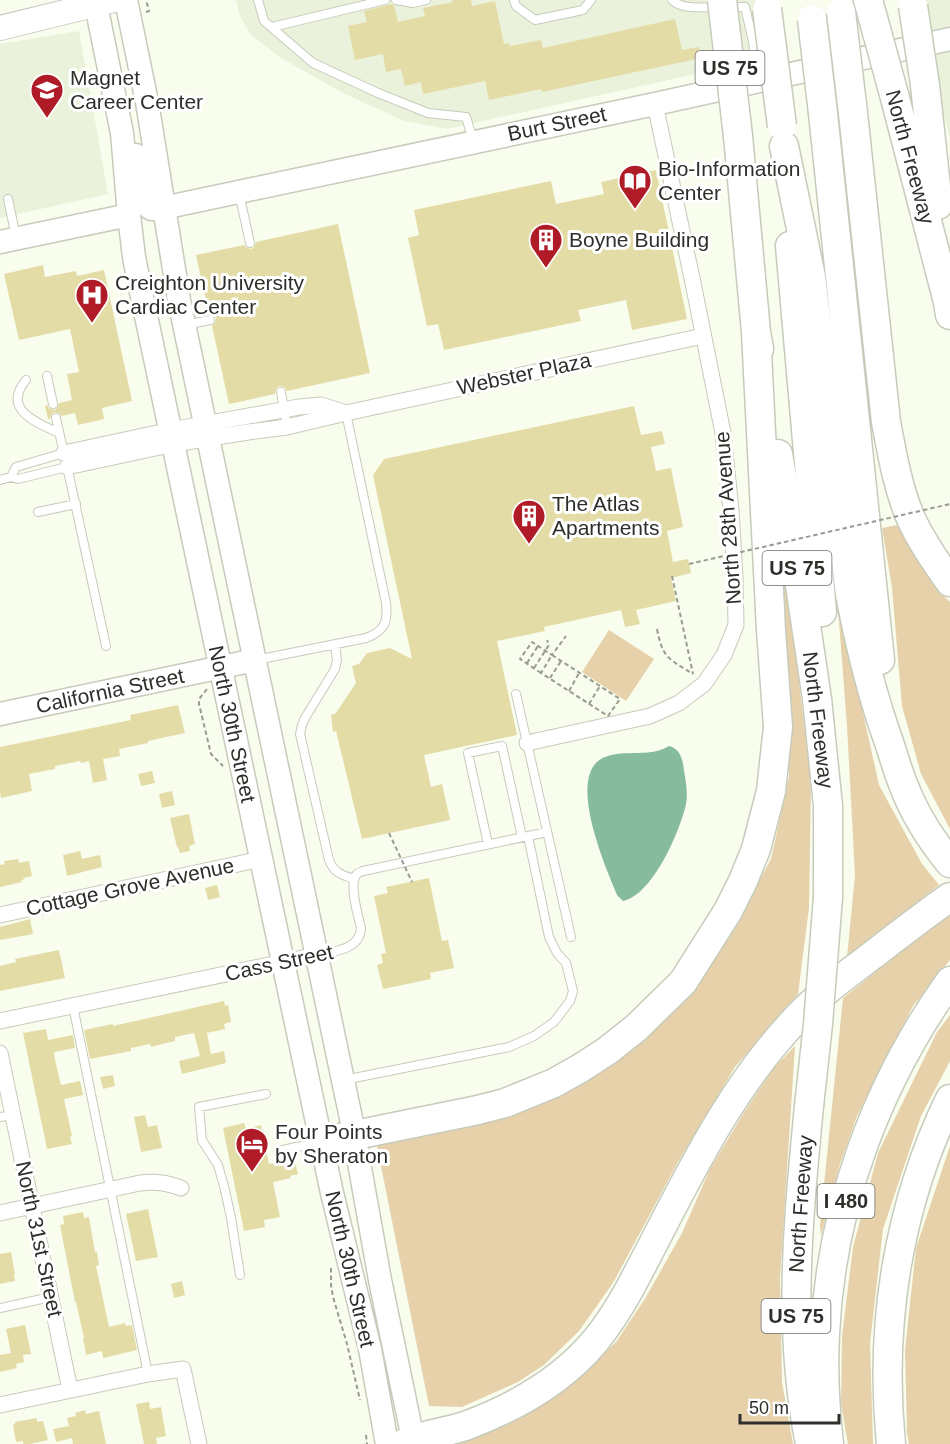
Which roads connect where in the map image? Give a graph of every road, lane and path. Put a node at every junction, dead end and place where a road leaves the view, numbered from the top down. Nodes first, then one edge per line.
1 (126, 0) edge
2 (147, 0) edge
3 (258, 0) edge
4 (385, 0) edge
5 (396, 0) edge
6 (426, 0) edge
7 (514, 0) edge
8 (591, 0) edge
9 (672, 0) edge
10 (722, 0) edge
11 (102, 2) edge
12 (913, 3) edge
13 (766, 4) edge
14 (841, 6) edge
15 (871, 9) edge
16 (811, 10) edge
17 (149, 11) dead end
18 (272, 27) junction
19 (0, 28) edge
20 (950, 39) edge
21 (759, 81) junction
22 (655, 104) junction
23 (118, 111) junction
24 (783, 136) junction
25 (473, 142) junction
26 (238, 192) junction
27 (8, 199) dead end
28 (163, 208) junction
29 (129, 215) junction
30 (8, 241) edge
31 (250, 243) dead end
32 (949, 308) edge
33 (210, 320) dead end
34 (184, 325) junction
35 (756, 332) junction
36 (703, 336) junction
37 (47, 376) dead end
38 (26, 380) dead end
39 (281, 392) dead end
40 (53, 404) dead end
41 (283, 409) junction
42 (346, 413) junction
43 (56, 418) dead end
44 (287, 428) junction
45 (207, 431) junction
46 (59, 434) junction
47 (172, 437) junction
48 (65, 460) junction
49 (11, 477) junction
50 (0, 480) edge
51 (76, 504) junction
52 (950, 504) edge
53 (38, 512) dead end
54 (689, 564) dead end
55 (672, 576) dead end
56 (950, 582) edge
57 (657, 629) dead end
58 (566, 636) dead end
59 (547, 640) dead end
60 (335, 644) junction
61 (106, 646) dead end
62 (538, 646) junction
63 (545, 651) junction
64 (552, 655) junction
65 (255, 660) junction
66 (561, 661) junction
67 (527, 663) junction
68 (220, 668) junction
69 (534, 668) junction
70 (541, 673) junction
71 (579, 673) junction
72 (550, 678) junction
73 (699, 679) junction
74 (600, 686) junction
75 (569, 691) junction
76 (516, 694) dead end
77 (589, 704) junction
78 (0, 714) edge
79 (527, 743) junction
80 (896, 763) junction
81 (828, 806) junction
82 (547, 831) junction
83 (389, 833) dead end
84 (525, 836) junction
85 (488, 844) junction
86 (261, 860) junction
87 (950, 863) edge
88 (354, 879) junction
89 (412, 882) dead end
90 (950, 897) edge
91 (0, 915) edge
92 (571, 937) dead end
93 (317, 955) junction
94 (283, 962) junction
95 (950, 981) edge
96 (73, 1006) junction
97 (0, 1021) edge
98 (0, 1053) edge
99 (343, 1081) junction
100 (266, 1094) dead end
101 (950, 1099) edge
102 (7, 1116) edge
103 (354, 1135) junction
104 (321, 1142) junction
105 (278, 1151) dead end
106 (181, 1188) dead end
107 (111, 1189) junction
108 (33, 1206) junction
109 (0, 1213) edge
110 (240, 1275) dead end
111 (51, 1297) junction
112 (0, 1308) edge
113 (148, 1374) junction
114 (70, 1390) junction
115 (0, 1405) edge
116 (404, 1443) edge
117 (199, 1444) edge
118 (810, 1444) edge
119 (828, 1444) edge
120 (891, 1444) edge

1 - 28 main road, North 30th Street
2 - 17 path
3 - 18 lane
4 - 18 lane
5 - 6 lane
7 - 8 lane
9 - 21 lane
10 - 35 highway, North Freeway / US 75, bridge
11 - 19 main road
11 - 23 main road, North 30th Street
12 - 32 highway, bridge
13 - 24 highway, bridge
14 - 56 highway, bridge
15 - 32 highway, North Freeway, bridge
16 - 80 highway, bridge
18 - 25 lane
20 - 21 main road, Burt Street
21 - 22 main road, Burt Street
22 - 25 main road, Burt Street
22 - 36 street, North 28th Avenue
23 - 28 main road
23 - 29 main road, North 30th Street
24 - 80 highway
24 - 81 highway
25 - 26 main road, Burt Street
26 - 28 main road, Burt Street
26 - 31 lane
27 - 30 lane
28 - 34 main road, North 30th Street
29 - 30 main road
29 - 47 main road, North 30th Street
33 - 34 lane
34 - 45 main road, North 30th Street
35 - 81 highway, North Freeway / US 75
35 - 103 highway
36 - 42 street, Webster Plaza
36 - 73 street, North 28th Avenue
37 - 40 lane
38 - 46 lane
39 - 41 lane
41 - 42 street, Webster Plaza
41 - 44 lane
41 - 45 street, Webster Plaza
42 - 44 street, Webster Plaza
42 - 60 lane
43 - 46 lane
44 - 45 street, Webster Plaza
45 - 47 street, Webster Plaza
45 - 65 main road, North 30th Street
46 - 48 lane
47 - 48 street, Webster Plaza
47 - 68 main road, North 30th Street
48 - 49 lane
48 - 49 lane
48 - 51 lane
49 - 50 lane
51 - 53 lane
51 - 61 lane
52 - 54 path, bridge
55 - 73 path
57 - 73 path
58 - 64 path
59 - 63 path
60 - 65 lane
60 - 88 lane
62 - 63 path
62 - 67 path
62 - 67 path
63 - 64 path
63 - 69 path
64 - 66 path
64 - 70 path
65 - 68 main road, California Street
65 - 93 main road, North 30th Street
66 - 71 path
66 - 72 path
67 - 69 path
68 - 78 main road, California Street
68 - 86 main road, North 30th Street
69 - 70 path
70 - 72 path
71 - 74 path
71 - 75 path
72 - 75 path
73 - 79 street, North 28th Avenue
74 - 77 path
74 - 77 path
75 - 77 path
76 - 79 lane
79 - 82 lane
80 - 87 highway
81 - 118 highway, North Freeway / US 75, bridge
82 - 84 lane
82 - 92 lane
83 - 89 path, bridge
84 - 85 lane
84 - 85 lane
84 - 99 lane
85 - 88 lane
86 - 91 street, Cottage Grove Avenue
86 - 94 main road, North 30th Street
88 - 93 lane, Cass Street
90 - 116 highway
93 - 94 street, Cass Street
93 - 99 main road, North 30th Street
94 - 96 street, Cass Street
94 - 104 main road, North 30th Street
95 - 119 highway, I 480
96 - 97 street, Cass Street
96 - 107 lane
98 - 102 street, North 31st Street
99 - 103 main road, North 30th Street
100 - 110 lane
101 - 120 highway, I 480
102 - 108 street, North 31st Street
103 - 104 highway
103 - 116 main road, North 30th Street
104 - 105 lane
104 - 116 main road, North 30th Street
106 - 107 street
107 - 108 street
107 - 113 lane
108 - 109 street
108 - 111 street, North 31st Street
111 - 112 lane
111 - 114 street, North 31st Street
113 - 114 street
113 - 117 street
114 - 115 street

